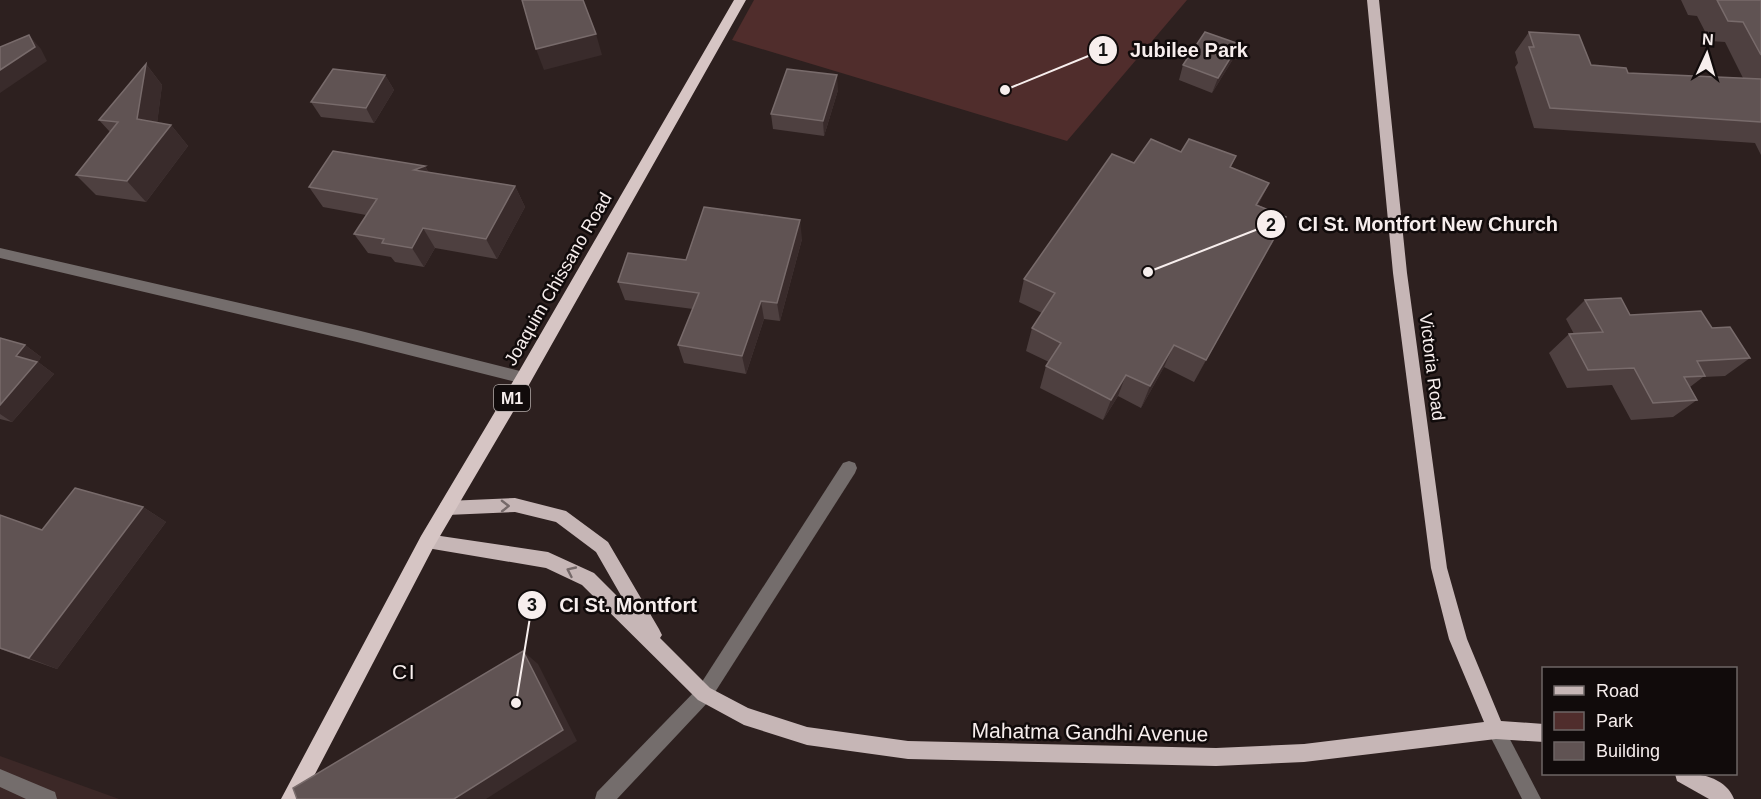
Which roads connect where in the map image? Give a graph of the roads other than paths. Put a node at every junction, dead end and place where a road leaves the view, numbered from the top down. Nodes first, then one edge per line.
1 (740, 0) edge
2 (1373, 0) edge
3 (0, 252) edge
4 (524, 378) junction
5 (849, 468) dead end
6 (447, 508) junction
7 (427, 542) junction
8 (662, 651) junction
9 (704, 694) junction
10 (1496, 730) junction
11 (1542, 733) edge
12 (1686, 775) edge
13 (0, 778) edge
14 (48, 799) edge
15 (291, 799) edge
16 (604, 799) edge
17 (1532, 799) edge
18 (1725, 799) edge

1 - 4 highway, Joaquim Chissano Road / M1
2 - 10 main road, Victoria Road
3 - 4 street
4 - 6 highway, Joaquim Chissano Road / M1
5 - 9 street
6 - 7 highway, Joaquim Chissano Road / M1
6 -> 8 main road, Mahatma Gandhi Avenue
8 -> 7 main road, Mahatma Gandhi Avenue
7 - 15 highway, Joaquim Chissano Road / M1
8 - 9 main road, Mahatma Gandhi Avenue
9 - 10 main road, Mahatma Gandhi Avenue
9 - 16 street
10 - 11 main road, Mahatma Gandhi Avenue
10 - 17 street
12 - 18 main road
13 - 14 street

